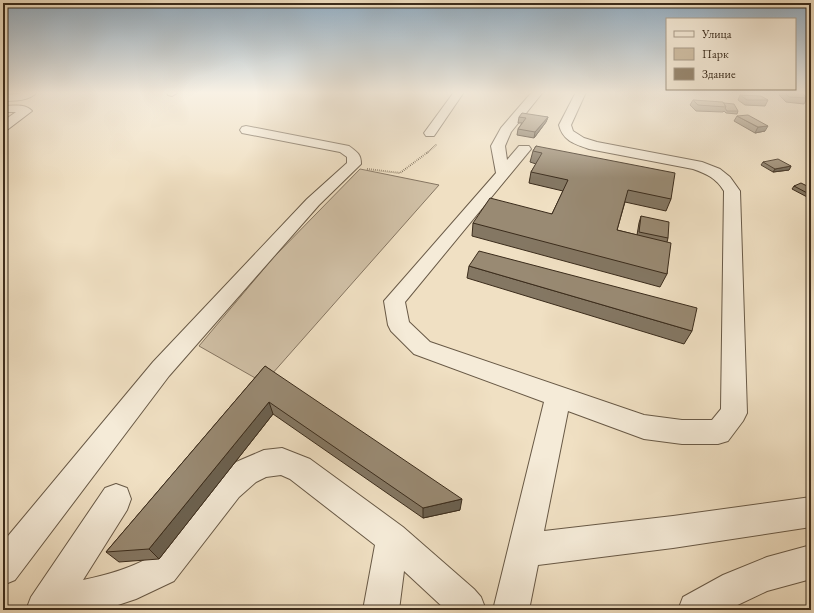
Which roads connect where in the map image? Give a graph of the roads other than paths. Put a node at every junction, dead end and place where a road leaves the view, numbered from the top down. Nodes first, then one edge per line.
1 (12, 121) edge
2 (439, 121) edge
3 (514, 121) edge
4 (567, 121) edge
5 (3, 127) edge
6 (246, 130) dead end
7 (430, 133) road end
8 (524, 149) dead end
9 (503, 174) junction
10 (558, 396) junction
11 (116, 499) dead end
12 (811, 512) edge
13 (392, 538) junction
14 (524, 550) junction
15 (811, 562) edge
16 (3, 568) edge
17 (46, 608) edge
18 (381, 610) edge
19 (468, 610) edge
20 (511, 610) edge
21 (696, 610) edge

1 - 5 street
2 - 7 street
3 - 9 street
4 - 10 street
6 - 16 street
8 - 9 street
9 - 10 street
10 - 14 street
11 - 17 street
12 - 14 street
13 - 17 street
13 - 18 street
13 - 19 street
14 - 20 street
15 - 21 street

